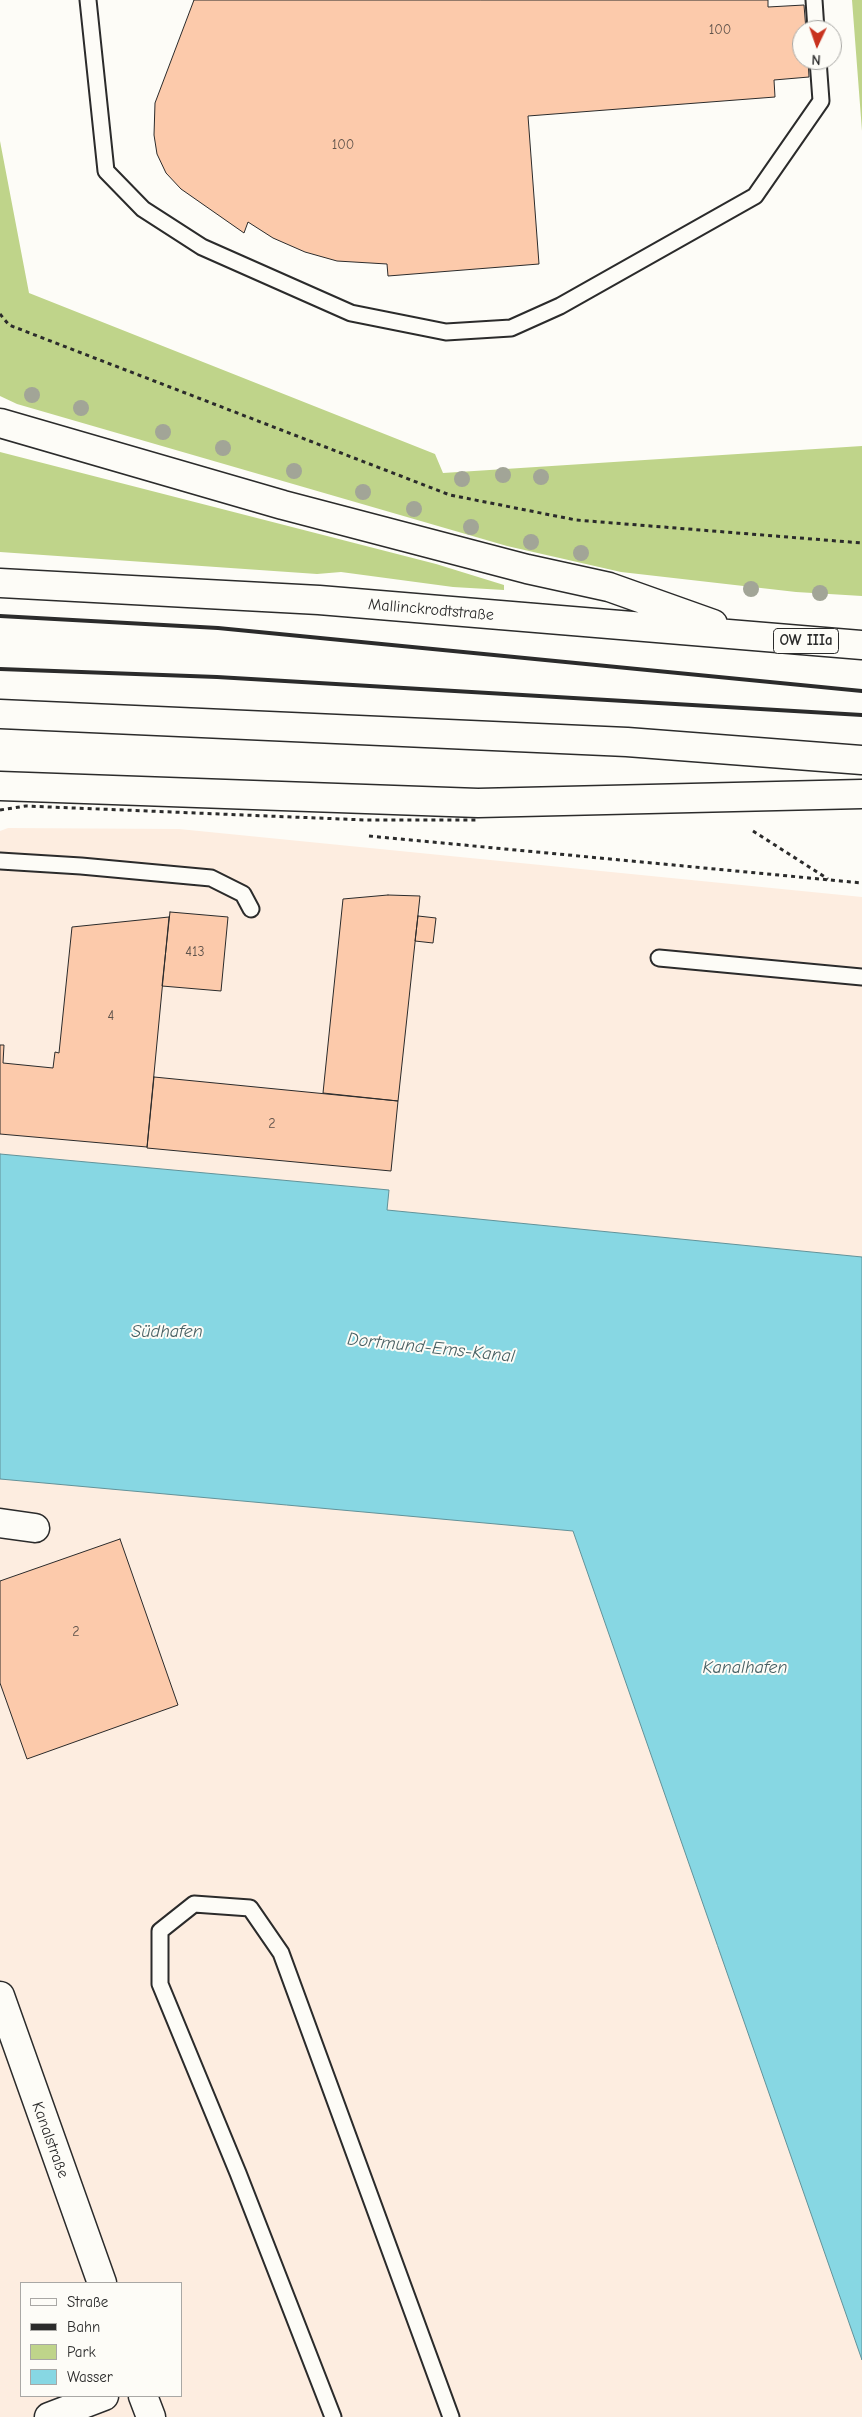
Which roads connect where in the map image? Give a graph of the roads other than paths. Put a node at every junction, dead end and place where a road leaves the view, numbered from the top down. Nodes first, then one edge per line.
1 (88, 0) edge
2 (814, 0) edge
3 (815, 20) edge
4 (819, 70) edge
5 (0, 423) edge
6 (0, 583) edge
7 (750, 637) junction
8 (862, 645) edge
9 (0, 714) edge
10 (862, 760) edge
11 (5, 794) edge
12 (862, 794) edge
13 (0, 861) edge
14 (251, 909) dead end
15 (659, 958) dead end
16 (862, 977) edge
17 (0, 1523) edge
18 (35, 1528) dead end
19 (0, 1996) edge
20 (102, 2282) edge
21 (101, 2397) edge
22 (143, 2397) edge
23 (49, 2417) edge
24 (151, 2417) edge
25 (333, 2417) edge
26 (451, 2417) edge

1 - 4 lane
2 - 3 lane
5 - 7 main road
6 - 7 main road, Mallinckrodtstraße
7 - 8 main road, Mallinckrodtstraße / OW IIIa
9 - 10 main road
11 - 12 main road
13 - 14 lane
15 - 16 lane
17 - 18 main road
19 - 20 main road, Kanalstraße
21 - 23 main road
22 - 24 main road
25 - 26 lane

